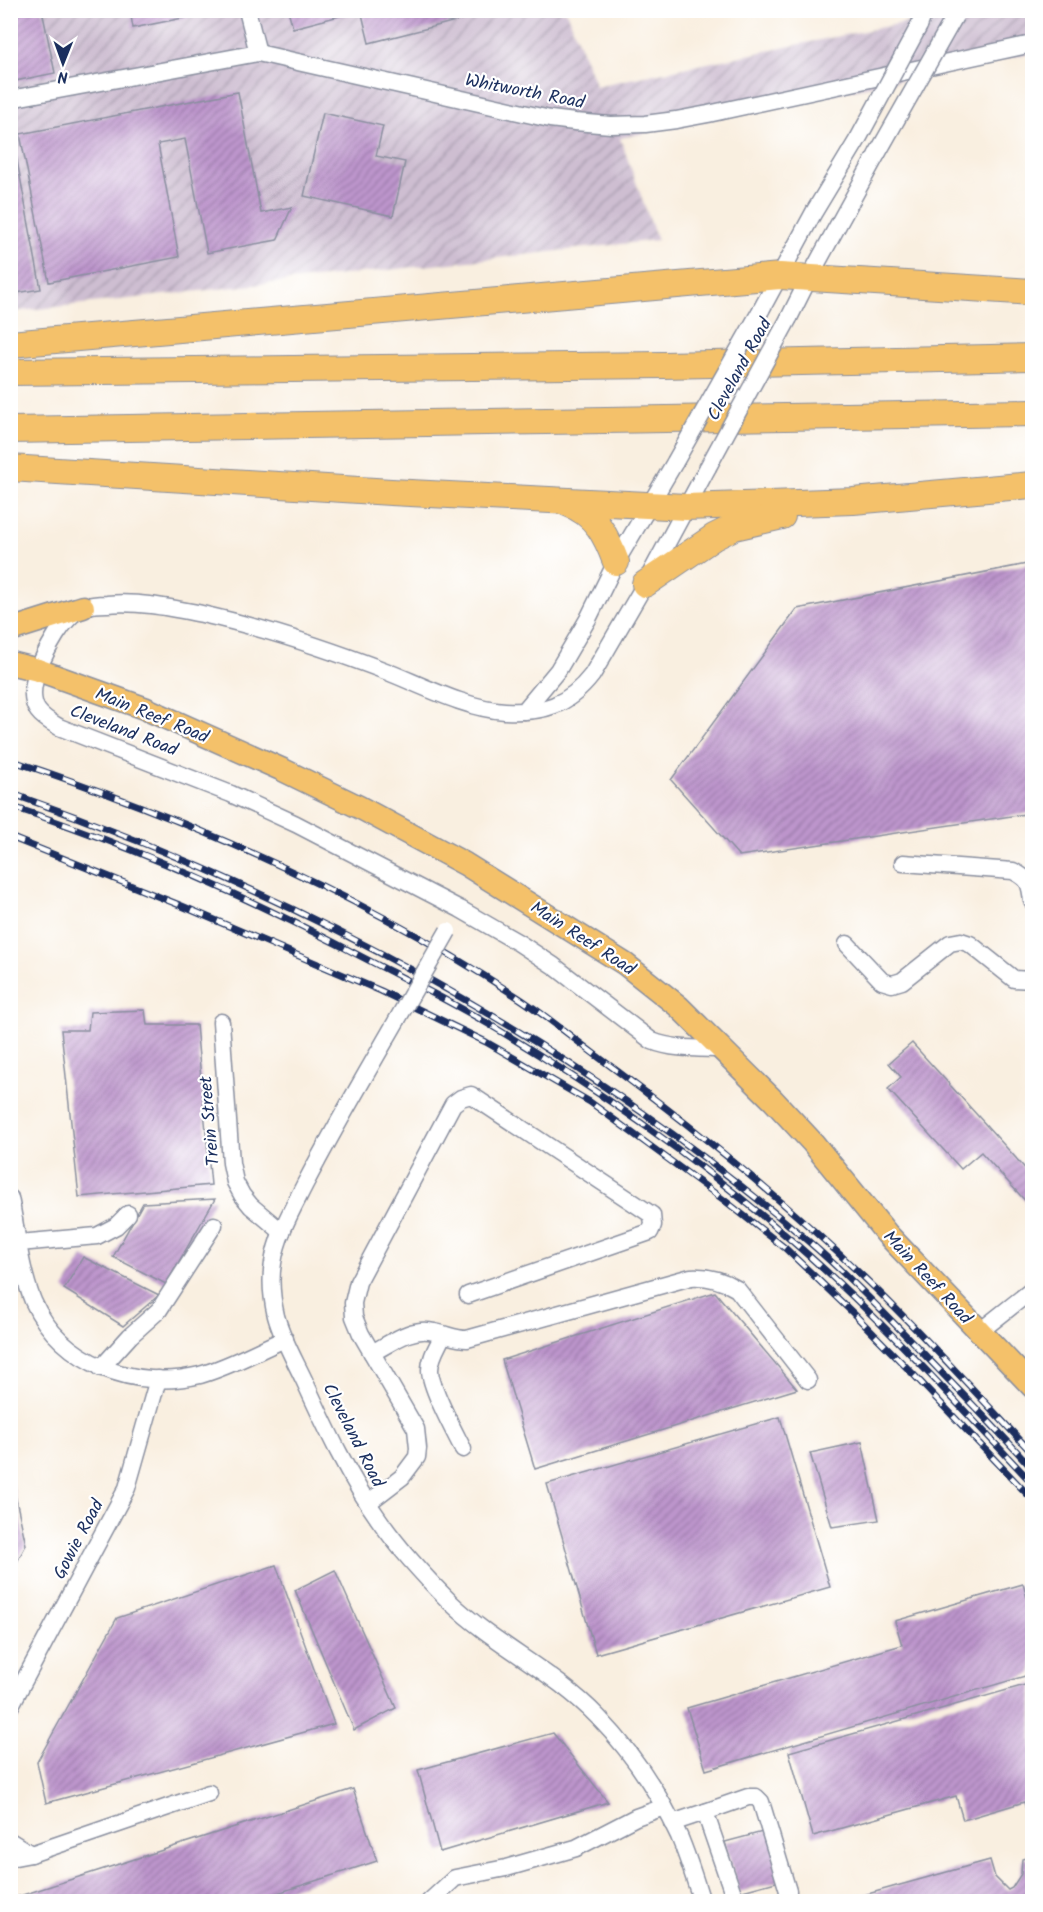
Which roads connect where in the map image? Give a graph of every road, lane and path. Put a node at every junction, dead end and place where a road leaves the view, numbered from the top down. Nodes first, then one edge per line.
1 (248, 10) edge
2 (956, 13) edge
3 (922, 18) edge
4 (1032, 44) edge
5 (258, 53) junction
6 (10, 99) edge
7 (780, 276) junction
8 (809, 278) junction
9 (1032, 292) edge
10 (10, 344) edge
11 (1032, 357) edge
12 (10, 372) edge
13 (1032, 413) edge
14 (10, 430) edge
15 (10, 468) edge
16 (1032, 485) edge
17 (949, 493) junction
18 (564, 501) junction
19 (649, 506) junction
20 (686, 507) junction
21 (616, 562) junction
22 (645, 584) junction
23 (83, 607) junction
24 (10, 630) edge
25 (10, 663) edge
26 (38, 670) junction
27 (524, 711) junction
28 (903, 864) dead end
29 (1032, 901) edge
30 (460, 909) junction
31 (847, 944) dead end
32 (1032, 980) edge
33 (221, 1023) dead end
34 (723, 1049) junction
35 (10, 1198) edge
36 (128, 1214) dead end
37 (214, 1225) dead end
38 (282, 1232) junction
39 (19, 1243) junction
40 (1032, 1290) edge
41 (468, 1295) dead end
42 (979, 1332) junction
43 (443, 1335) junction
44 (285, 1339) junction
45 (372, 1353) junction
46 (101, 1368) junction
47 (158, 1379) junction
48 (808, 1380) dead end
49 (1032, 1386) edge
50 (463, 1449) dead end
51 (368, 1503) junction
52 (10, 1707) edge
53 (209, 1793) dead end
54 (664, 1807) junction
55 (705, 1812) junction
56 (672, 1823) junction
57 (10, 1841) edge
58 (32, 1854) junction
59 (10, 1858) edge
60 (429, 1902) edge
61 (702, 1902) edge
62 (736, 1902) edge
63 (784, 1902) edge

1 - 5 street
2 - 8 street, Cleveland Road, bridge
3 - 7 street, Cleveland Road, bridge
4 - 5 street, Whitworth Road
5 - 6 street, Whitworth Road
7 - 8 highway
7 - 10 highway
7 - 19 street, Cleveland Road, bridge
8 - 9 highway
8 - 20 street, Cleveland Road, bridge
11 - 12 highway
13 - 14 highway
15 - 18 highway
16 - 17 highway
17 - 20 highway
17 - 22 highway
18 - 19 highway
18 - 21 highway
19 - 20 highway
19 - 21 street, Cleveland Road
20 - 22 street, Cleveland Road
21 - 27 street, Cleveland Road
22 - 27 street, Cleveland Road
23 - 24 main road
23 - 26 street, Cleveland Road
23 - 27 street, Cleveland Road
25 - 26 main road, Main Reef Road
26 - 30 street, Cleveland Road
26 - 34 main road, Main Reef Road
28 - 29 street
30 - 34 street, Cleveland Road
30 - 38 street, Cleveland Road, bridge
31 - 32 street
33 - 38 street, Trein Street
34 - 42 main road, Main Reef Road
35 - 39 street
36 - 39 street
37 - 46 street
38 - 44 street, Cleveland Road
39 - 46 street
40 - 42 street
41 - 45 street
42 - 49 main road, Main Reef Road
43 - 45 street
43 - 48 street
43 - 50 street
44 - 47 street
44 - 51 street, Cleveland Road
45 - 51 street
46 - 47 street
47 - 52 street, Gowie Road
51 - 54 street, Cleveland Road
53 - 58 street
54 - 56 street, Cleveland Road
54 - 60 street
55 - 56 street
55 - 62 street
55 - 63 street
56 - 61 street, Cleveland Road
57 - 58 street
58 - 59 street

